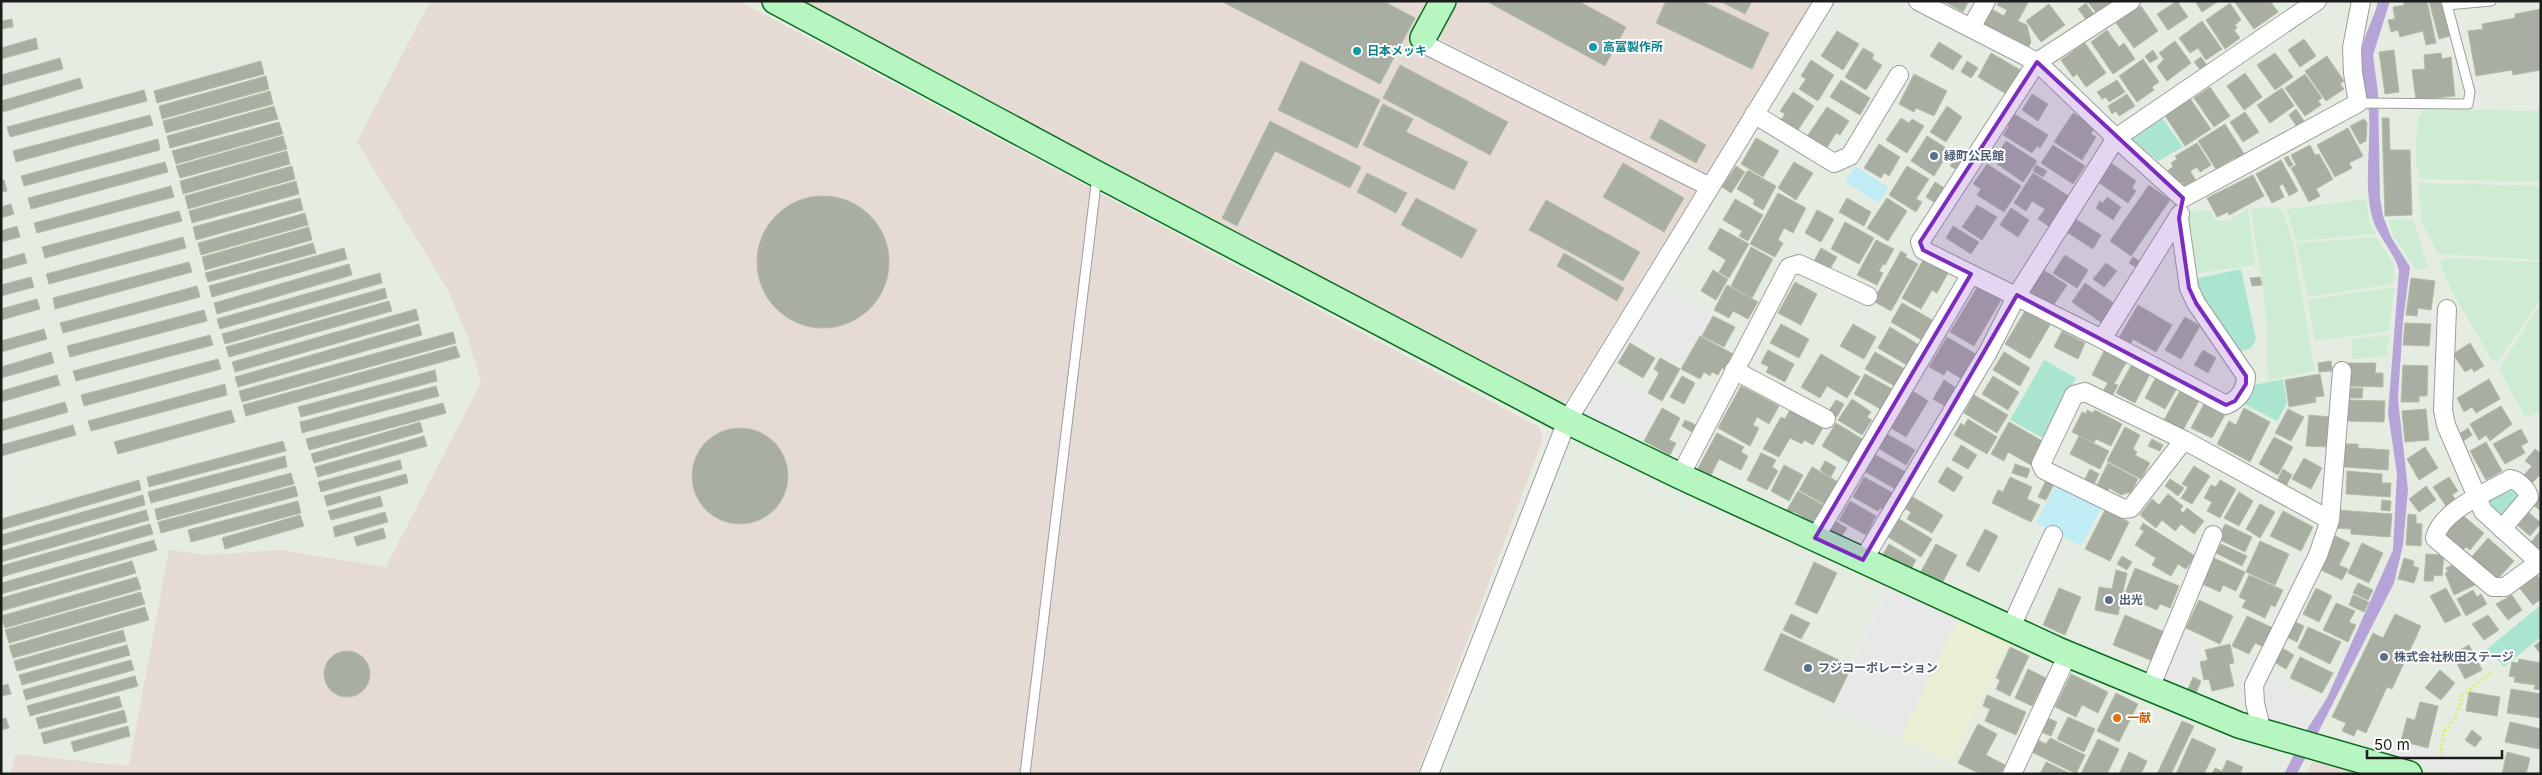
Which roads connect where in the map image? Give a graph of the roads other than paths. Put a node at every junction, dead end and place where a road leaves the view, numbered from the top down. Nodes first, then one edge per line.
1 (1443, 1) edge
2 (1824, 1) edge
3 (1918, 1) edge
4 (1986, 1) edge
5 (2131, 1) edge
6 (2317, 1) edge
7 (2361, 1) edge
8 (2491, 1) edge
9 (782, 3) edge
10 (2446, 3) edge
11 (1971, 28) junction
12 (1423, 38) joint
13 (2037, 62) junction
14 (1899, 75) dead end
15 (2361, 103) junction
16 (1754, 114) junction
17 (2116, 138) junction
18 (1097, 174) junction
19 (1710, 187) junction
20 (2183, 198) junction
21 (2179, 218) junction
22 (1971, 274) junction
23 (1868, 296) dead end
24 (2017, 296) junction
25 (2447, 309) dead end
26 (2102, 339) junction
27 (1734, 370) junction
28 (2342, 371) dead end
29 (1826, 419) dead end
30 (1567, 421) junction
31 (2184, 440) junction
32 (1680, 476) junction
33 (2477, 498) junction
34 (2330, 520) junction
35 (2502, 529) junction
36 (2053, 535) dead end
37 (2212, 535) dead end
38 (1815, 538) junction
39 (1863, 560) junction
40 (2540, 563) edge
41 (2011, 627) junction
42 (2068, 654) junction
43 (2150, 688) junction
44 (2262, 732) junction
45 (1025, 774) edge
46 (1429, 774) edge
47 (2012, 774) edge
48 (2409, 774) edge

1 - 12 street
2 - 16 street
3 - 11 street
4 - 11 street
5 - 13 street
6 - 17 street
7 - 15 street
8 - 10 lane
9 - 18 street
10 - 15 lane
11 - 13 street
12 - 19 street
13 - 17 street
13 - 22 street
14 - 16 street
15 - 20 street
16 - 19 street
17 - 20 street
17 - 24 street
18 - 30 street
18 - 45 lane
19 - 30 street
20 - 21 street
21 - 26 street
21 - 26 street
22 - 24 street
22 - 38 street
23 - 27 street
24 - 26 street
24 - 39 street
25 - 33 street
27 - 29 street
27 - 32 street
28 - 34 street
30 - 32 street
30 - 46 street
31 - 31 street
31 - 34 street
32 - 38 street
33 - 35 street
33 - 35 street
33 - 40 street
34 - 44 street
35 - 40 street
36 - 41 street
37 - 43 street
38 - 39 street
39 - 41 street
41 - 42 street
42 - 43 street
42 - 47 street
43 - 44 street
44 - 48 street

